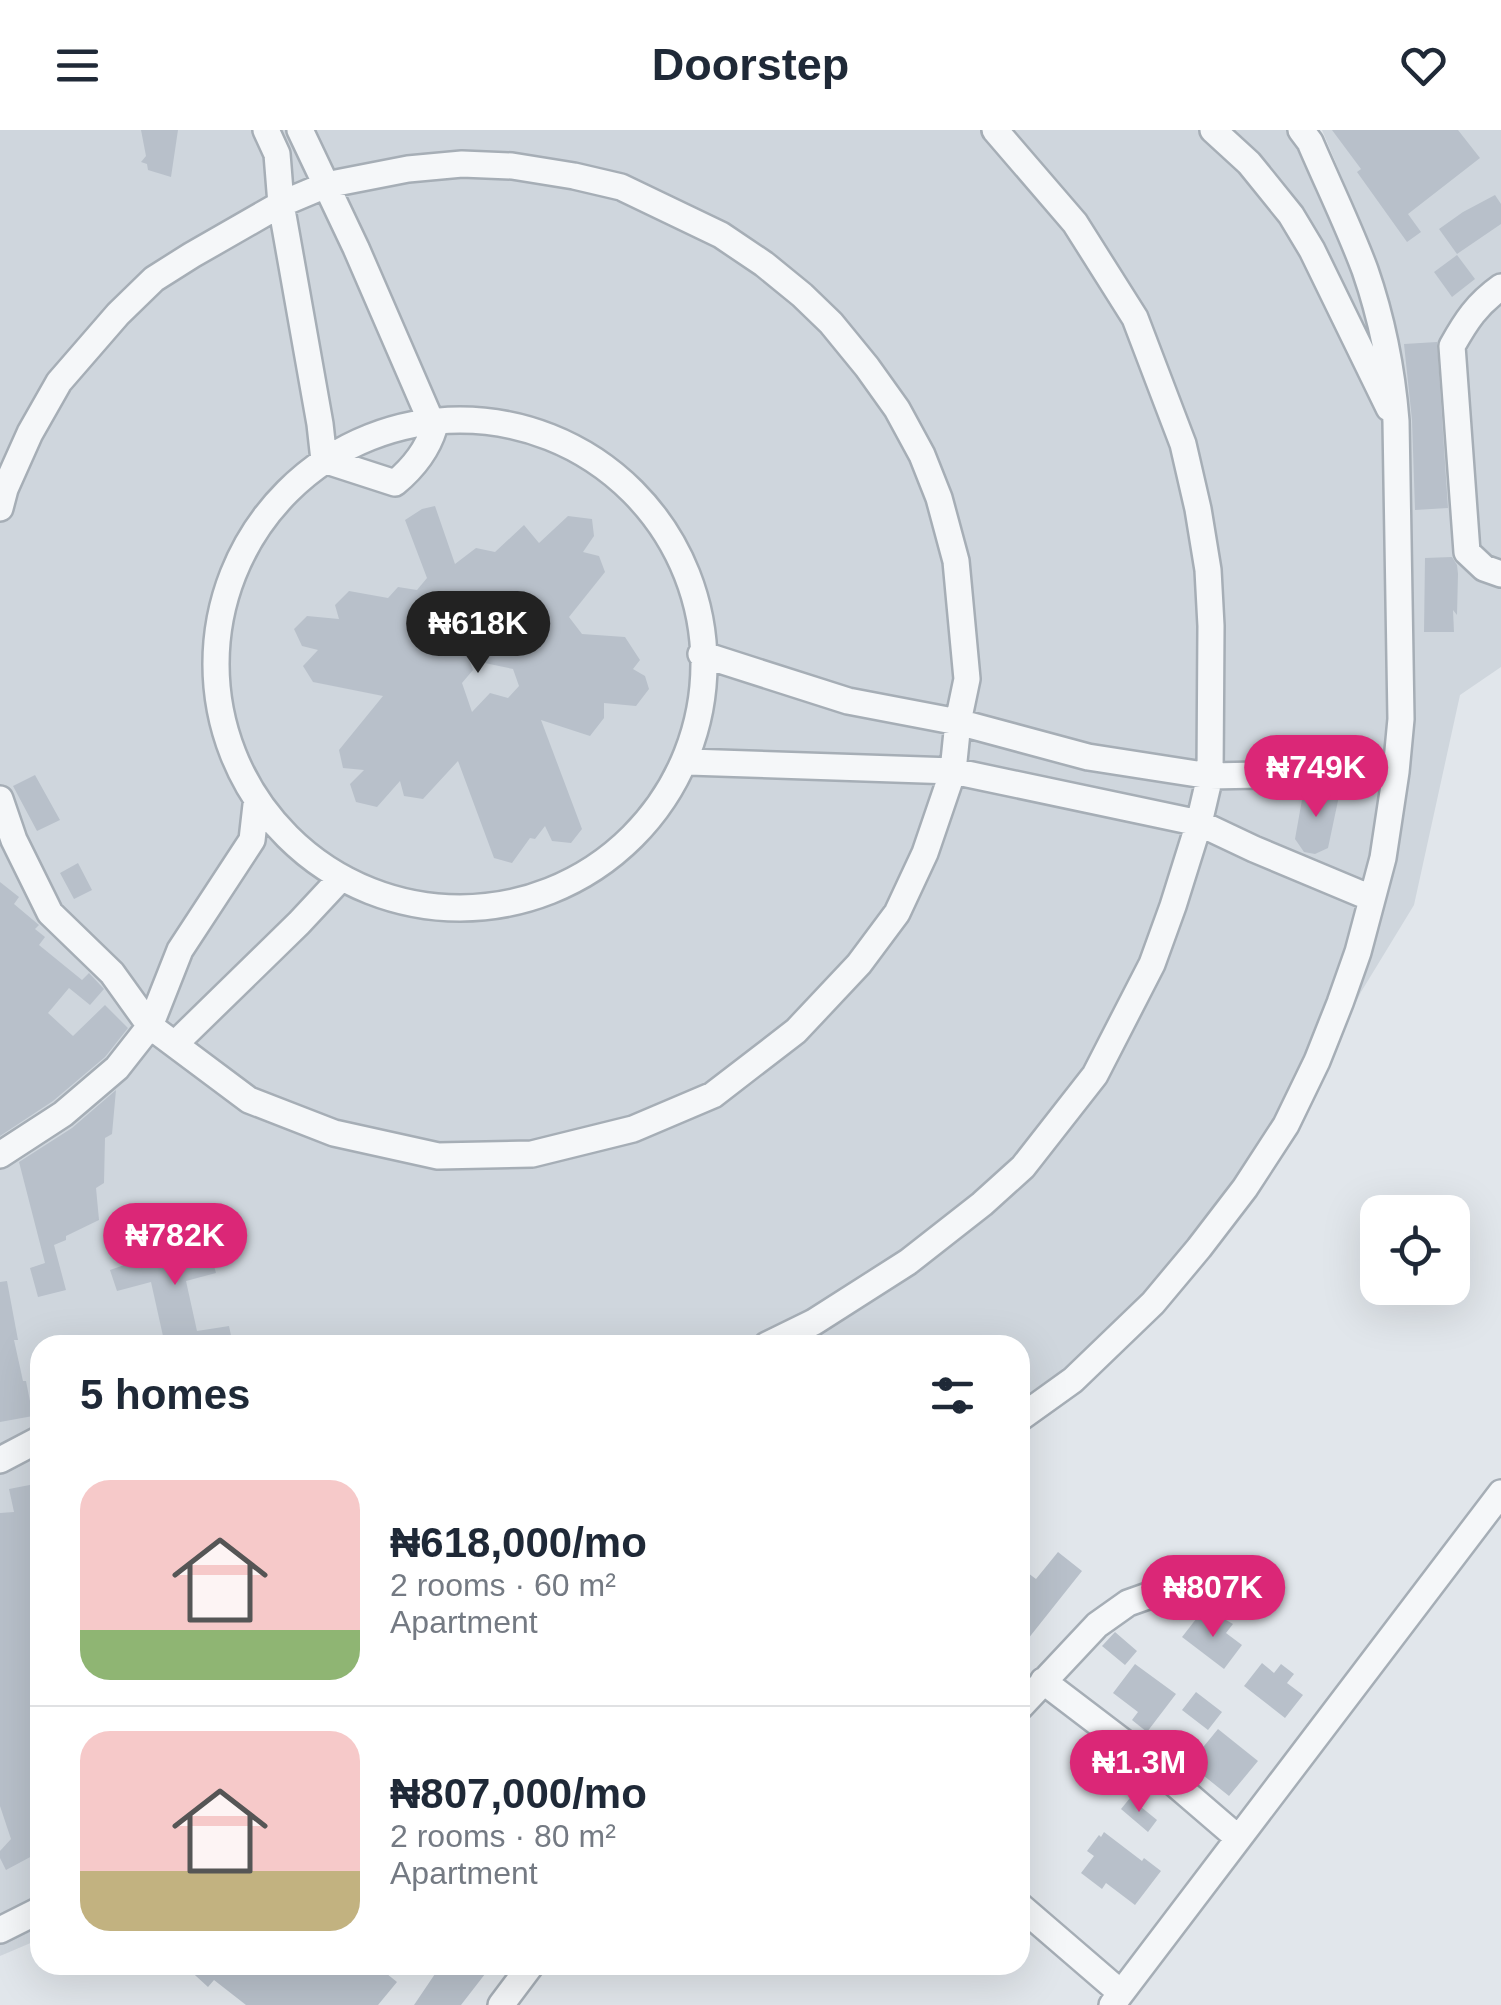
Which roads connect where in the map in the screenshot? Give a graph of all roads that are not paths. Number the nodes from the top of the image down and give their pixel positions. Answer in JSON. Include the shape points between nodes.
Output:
{"nodes":[{"id":1,"x":266,"y":130,"type":"edge"},
{"id":2,"x":300,"y":130,"type":"edge"},
{"id":3,"x":995,"y":130,"type":"edge"},
{"id":4,"x":1213,"y":130,"type":"edge"},
{"id":5,"x":1301,"y":130,"type":"edge"},
{"id":6,"x":326,"y":185,"type":"junction"},
{"id":7,"x":282,"y":204,"type":"junction"},
{"id":8,"x":1501,"y":287,"type":"edge"},
{"id":9,"x":431,"y":420,"type":"junction"},
{"id":10,"x":1396,"y":421,"type":"junction"},
{"id":11,"x":324,"y":460,"type":"junction"},
{"id":12,"x":0,"y":508,"type":"edge"},
{"id":13,"x":1501,"y":574,"type":"edge"},
{"id":14,"x":702,"y":654,"type":"junction"},
{"id":15,"x":958,"y":722,"type":"junction"},
{"id":16,"x":688,"y":762,"type":"junction"},
{"id":17,"x":953,"y":771,"type":"junction"},
{"id":18,"x":1396,"y":772,"type":"junction"},
{"id":19,"x":1210,"y":776,"type":"junction"},
{"id":20,"x":0,"y":799,"type":"edge"},
{"id":21,"x":256,"y":805,"type":"junction"},
{"id":22,"x":1200,"y":823,"type":"junction"},
{"id":23,"x":341,"y":878,"type":"junction"},
{"id":24,"x":1372,"y":898,"type":"junction"},
{"id":25,"x":150,"y":1026,"type":"junction"},
{"id":26,"x":175,"y":1044,"type":"junction"},
{"id":27,"x":0,"y":1155,"type":"edge"},
{"id":28,"x":787,"y":1335,"type":"edge"},
{"id":29,"x":1030,"y":1411,"type":"edge"},
{"id":30,"x":30,"y":1444,"type":"edge"},
{"id":31,"x":0,"y":1460,"type":"edge"},
{"id":32,"x":1501,"y":1492,"type":"edge"},
{"id":33,"x":1225,"y":1601,"type":"dead end"},
{"id":34,"x":1043,"y":1681,"type":"junction"},
{"id":35,"x":1030,"y":1696,"type":"edge"},
{"id":36,"x":1238,"y":1838,"type":"junction"},
{"id":37,"x":30,"y":1915,"type":"edge"},
{"id":38,"x":1030,"y":1916,"type":"edge"},
{"id":39,"x":0,"y":1930,"type":"edge"},
{"id":40,"x":524,"y":1975,"type":"edge"},
{"id":41,"x":1117,"y":1999,"type":"edge"},
{"id":42,"x":501,"y":2005,"type":"edge"}],
"edges":[{"from":1,"to":7,"type":"street","via":[[277,154]]},
{"from":2,"to":6,"type":"street"},
{"from":3,"to":19,"type":"street","via":[[1075,223],[1136,318],[1183,444],[1208,570]]},
{"from":4,"to":10,"type":"street","via":[[1291,215]]},
{"from":5,"to":10,"type":"street","via":[[1365,270]]},
{"from":6,"to":7,"type":"street"},
{"from":6,"to":9,"type":"street"},
{"from":6,"to":15,"type":"street","via":[[462,164],[574,176],[621,187],[678,213],[802,294],[897,408],[939,498],[956,561],[962,620],[966,679]]},
{"from":7,"to":11,"type":"street"},
{"from":7,"to":12,"type":"street","via":[[154,279],[118,314],[59,382]]},
{"from":8,"to":13,"type":"street","via":[[1482,300],[1452,346],[1467,552]]},
{"from":9,"to":11,"type":"street","via":[[377,434]]},
{"from":9,"to":11,"type":"street","via":[[430,444],[395,483]]},
{"from":9,"to":14,"type":"street","via":[[464,418],[560,441],[619,481],[673,544],[691,582]]},
{"from":10,"to":18,"type":"street","via":[[1402,719]]},
{"from":11,"to":21,"type":"street","via":[[282,494],[248,540],[223,595],[215,678],[229,744]]},
{"from":14,"to":15,"type":"street","via":[[848,701]]},
{"from":14,"to":16,"type":"street","via":[[702,701]]},
{"from":15,"to":17,"type":"street"},
{"from":15,"to":19,"type":"street","via":[[1088,758]]},
{"from":16,"to":17,"type":"street"},
{"from":16,"to":23,"type":"street","via":[[654,818],[617,854],[556,889],[480,905],[432,903]]},
{"from":17,"to":22,"type":"street"},
{"from":17,"to":26,"type":"street","via":[[897,913],[858,964],[796,1031],[713,1096],[633,1129],[532,1154],[438,1156],[334,1133],[249,1100]]},
{"from":18,"to":19,"type":"street"},
{"from":18,"to":24,"type":"street"},
{"from":19,"to":22,"type":"street"},
{"from":20,"to":25,"type":"street","via":[[50,913],[112,974]]},
{"from":21,"to":23,"type":"street","via":[[279,832]]},
{"from":21,"to":25,"type":"street","via":[[252,840],[180,950]]},
{"from":22,"to":24,"type":"street"},
{"from":22,"to":28,"type":"street","via":[[1152,964],[1124,1019],[1095,1075],[1023,1168],[908,1262]]},
{"from":23,"to":26,"type":"street"},
{"from":24,"to":29,"type":"street","via":[[1316,1061],[1286,1125],[1245,1188],[1153,1304]]},
{"from":25,"to":26,"type":"street"},
{"from":25,"to":27,"type":"street","via":[[117,1068]]},
{"from":30,"to":31,"type":"street"},
{"from":32,"to":36,"type":"street"},
{"from":33,"to":34,"type":"street","via":[[1173,1587],[1128,1603]]},
{"from":34,"to":35,"type":"street"},
{"from":34,"to":36,"type":"street"},
{"from":36,"to":41,"type":"street"},
{"from":37,"to":39,"type":"street"},
{"from":38,"to":41,"type":"street"},
{"from":40,"to":42,"type":"street"}]}
